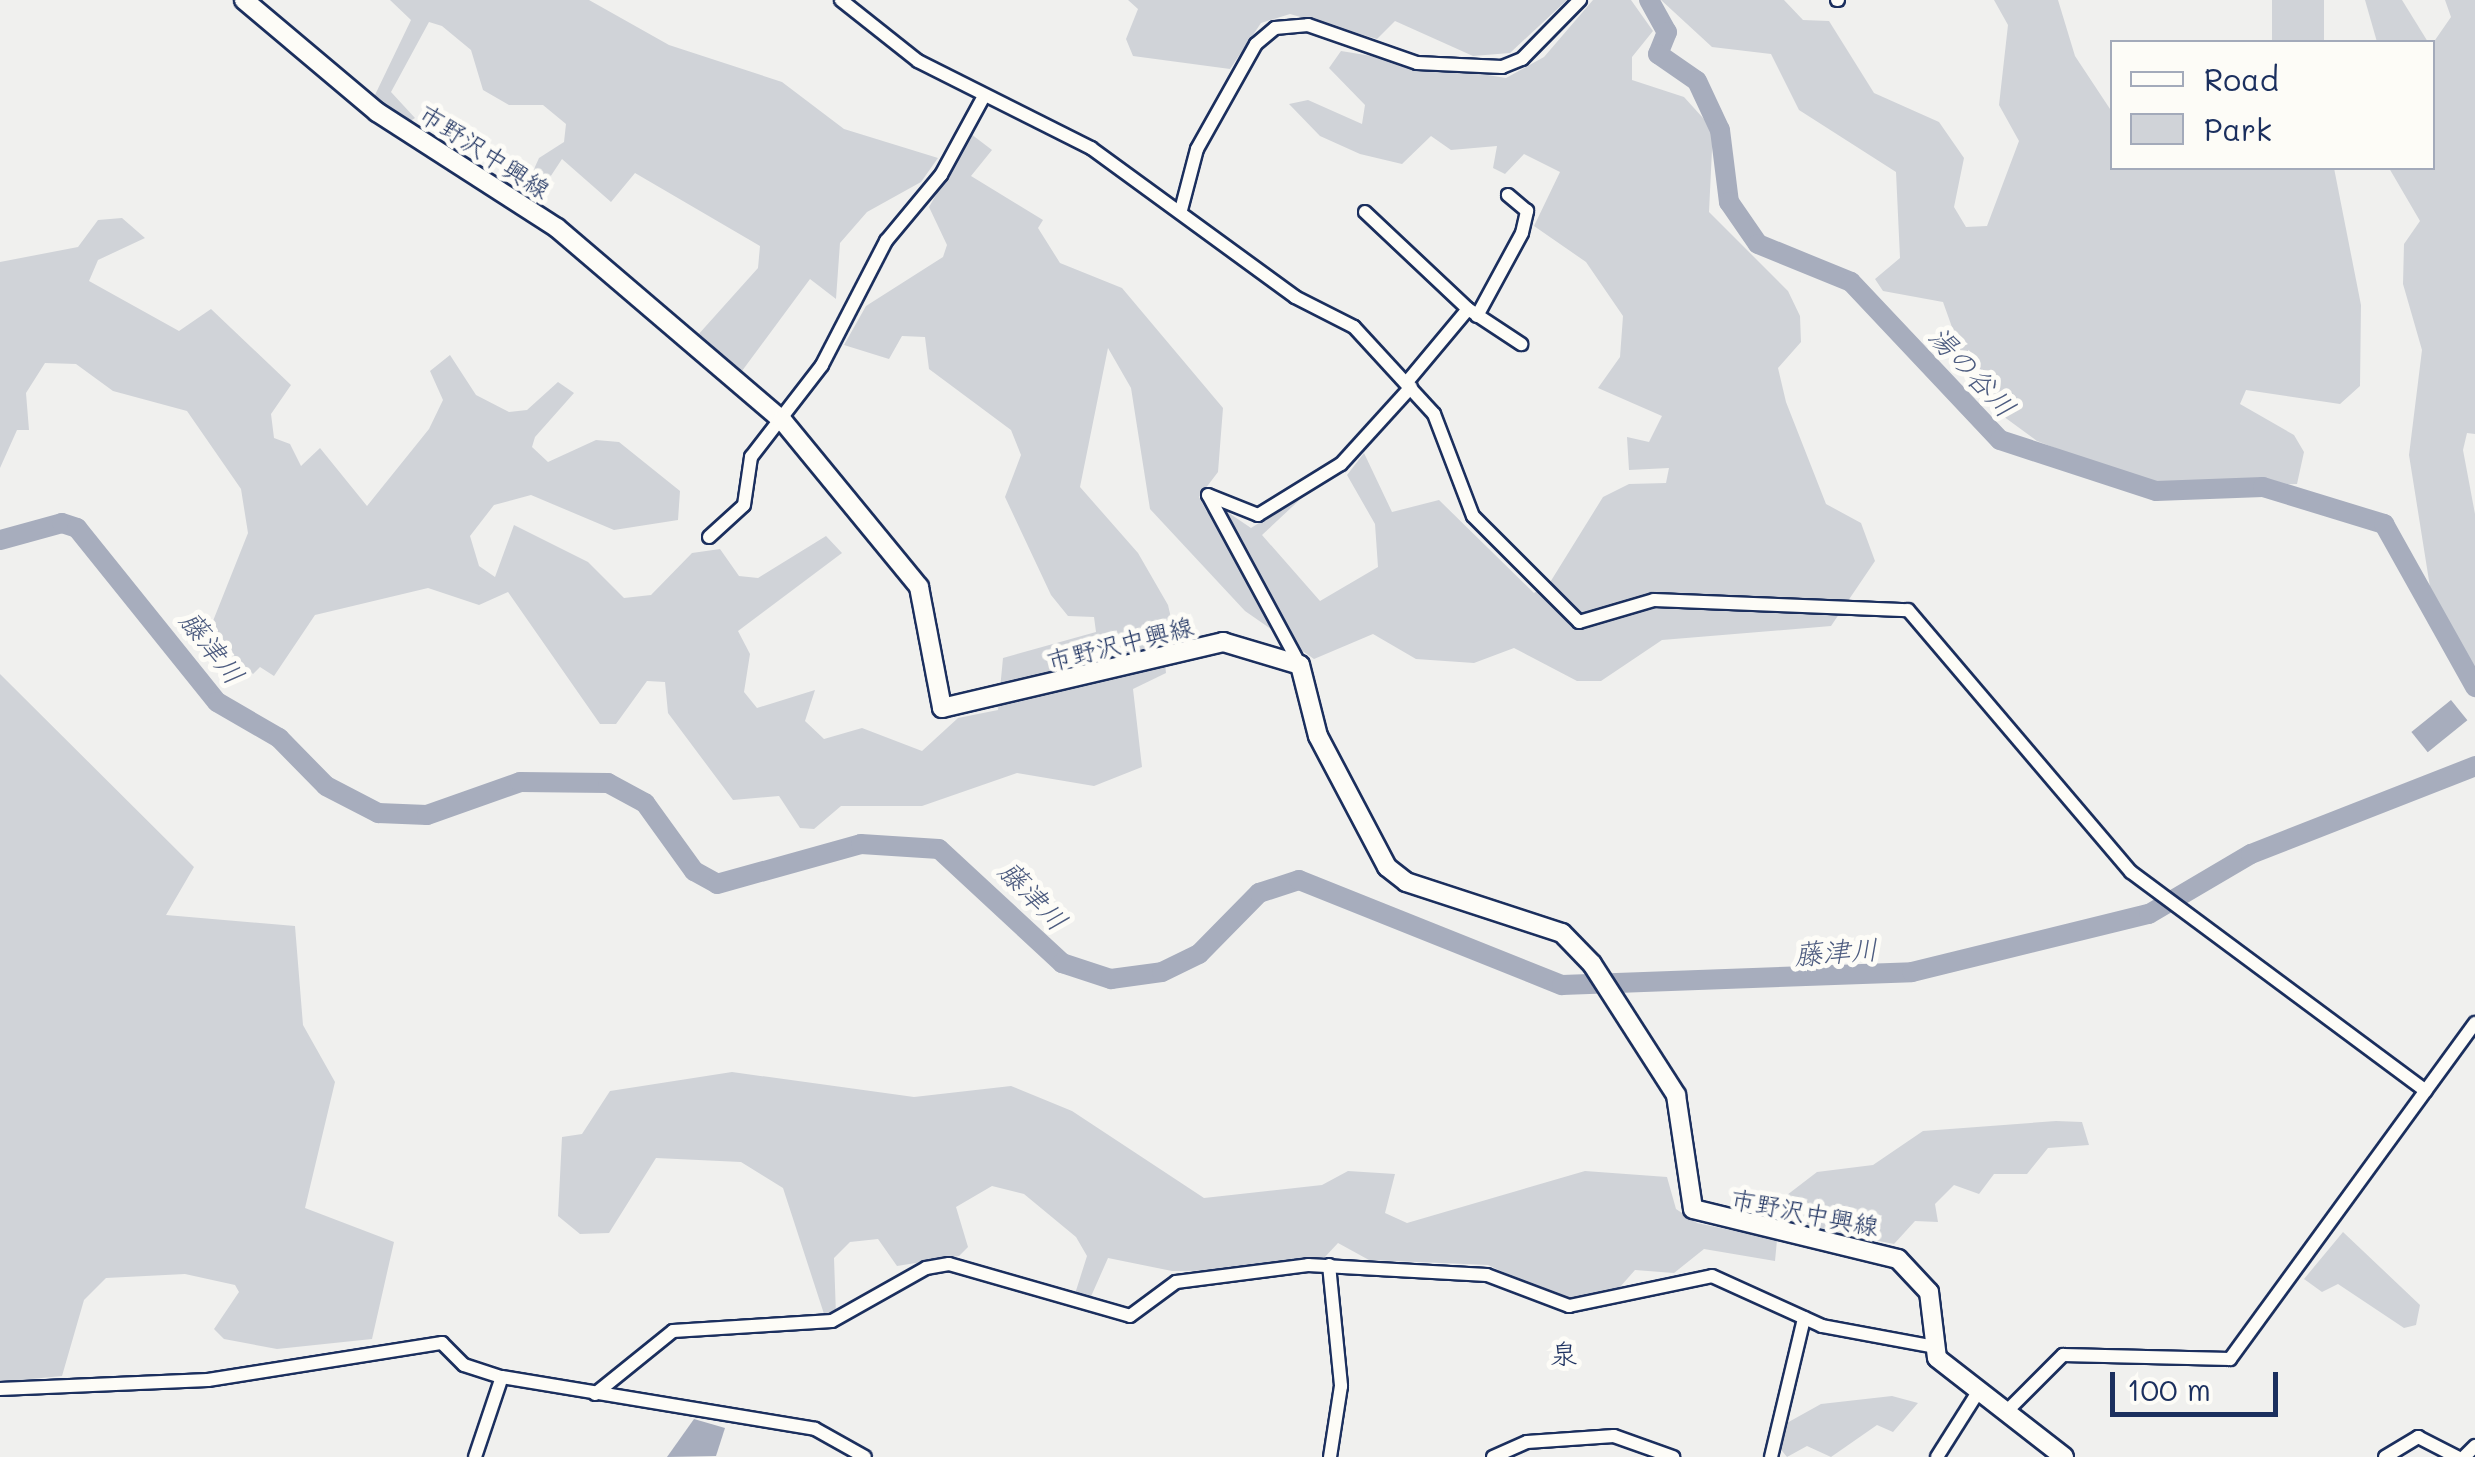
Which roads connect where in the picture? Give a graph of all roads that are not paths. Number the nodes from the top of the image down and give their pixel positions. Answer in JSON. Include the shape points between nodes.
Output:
{"nodes":[{"id":1,"x":244,"y":0,"type":"edge"},
{"id":2,"x":841,"y":0,"type":"edge"},
{"id":3,"x":1580,"y":0,"type":"edge"},
{"id":4,"x":983,"y":98,"type":"junction"},
{"id":5,"x":1508,"y":194,"type":"dead end"},
{"id":6,"x":1182,"y":210,"type":"junction"},
{"id":7,"x":1365,"y":212,"type":"dead end"},
{"id":8,"x":1472,"y":312,"type":"junction"},
{"id":9,"x":1521,"y":344,"type":"dead end"},
{"id":10,"x":1409,"y":384,"type":"junction"},
{"id":11,"x":782,"y":420,"type":"junction"},
{"id":12,"x":709,"y":537,"type":"dead end"},
{"id":13,"x":1300,"y":665,"type":"junction"},
{"id":14,"x":2475,"y":1022,"type":"edge"},
{"id":15,"x":2426,"y":1091,"type":"junction"},
{"id":16,"x":1328,"y":1265,"type":"junction"},
{"id":17,"x":1804,"y":1318,"type":"junction"},
{"id":18,"x":1930,"y":1346,"type":"junction"},
{"id":19,"x":502,"y":1378,"type":"junction"},
{"id":20,"x":0,"y":1389,"type":"edge"},
{"id":21,"x":1980,"y":1389,"type":"junction"},
{"id":22,"x":596,"y":1394,"type":"junction"},
{"id":23,"x":2008,"y":1410,"type":"junction"},
{"id":24,"x":2475,"y":1446,"type":"edge"},
{"id":25,"x":474,"y":1457,"type":"edge"},
{"id":26,"x":865,"y":1457,"type":"edge"},
{"id":27,"x":1330,"y":1457,"type":"edge"},
{"id":28,"x":1494,"y":1457,"type":"edge"},
{"id":29,"x":1673,"y":1457,"type":"edge"},
{"id":30,"x":1770,"y":1457,"type":"edge"},
{"id":31,"x":1937,"y":1457,"type":"edge"},
{"id":32,"x":2064,"y":1457,"type":"edge"},
{"id":33,"x":2386,"y":1457,"type":"edge"},
{"id":34,"x":2461,"y":1457,"type":"edge"}],
"edges":[{"from":1,"to":11,"type":"main road","name":"市野沢中興線","via":[[376,112],[557,228]]},
{"from":2,"to":4,"type":"street"},
{"from":3,"to":6,"type":"street","via":[[1522,59],[1502,67],[1417,62],[1308,25],[1275,28],[1256,44],[1197,149]]},
{"from":4,"to":6,"type":"street","via":[[1092,148]]},
{"from":4,"to":11,"type":"street"},
{"from":5,"to":8,"type":"street","via":[[1527,212],[1522,233]]},
{"from":6,"to":10,"type":"street","via":[[1295,296],[1354,327]]},
{"from":7,"to":8,"type":"street"},
{"from":8,"to":9,"type":"street"},
{"from":8,"to":10,"type":"street"},
{"from":10,"to":13,"type":"street","via":[[1341,464],[1258,516],[1208,495]]},
{"from":10,"to":15,"type":"street","via":[[1442,429],[1473,516],[1566,613],[1590,623],[1654,600],[1908,610],[2132,872]]},
{"from":11,"to":12,"type":"street","via":[[752,458],[744,505]]},
{"from":11,"to":13,"type":"main road","name":"市野沢中興線","via":[[919,587],[942,708],[1223,642]]},
{"from":13,"to":18,"type":"main road","name":"市野沢中興線","via":[[1318,736],[1386,868],[1406,882],[1562,933],[1592,964],[1676,1095],[1693,1209],[1898,1258],[1929,1292]]},
{"from":14,"to":15,"type":"street"},
{"from":15,"to":23,"type":"street","via":[[2230,1358],[2063,1355]]},
{"from":16,"to":17,"type":"street","via":[[1487,1275],[1568,1306],[1712,1276]]},
{"from":16,"to":22,"type":"street","via":[[1176,1282],[1130,1316],[937,1265],[832,1322],[674,1332]]},
{"from":16,"to":27,"type":"street","via":[[1341,1386]]},
{"from":17,"to":18,"type":"street"},
{"from":17,"to":30,"type":"street"},
{"from":18,"to":21,"type":"main road"},
{"from":19,"to":20,"type":"street","via":[[464,1364],[442,1343],[208,1380]]},
{"from":19,"to":22,"type":"street"},
{"from":19,"to":25,"type":"street"},
{"from":21,"to":23,"type":"main road"},
{"from":21,"to":31,"type":"street"},
{"from":22,"to":26,"type":"street","via":[[815,1429]]},
{"from":23,"to":32,"type":"main road"},
{"from":24,"to":34,"type":"street"},
{"from":28,"to":29,"type":"street","via":[[1527,1442],[1614,1436]]},
{"from":33,"to":34,"type":"street","via":[[2418,1436]]}]}
